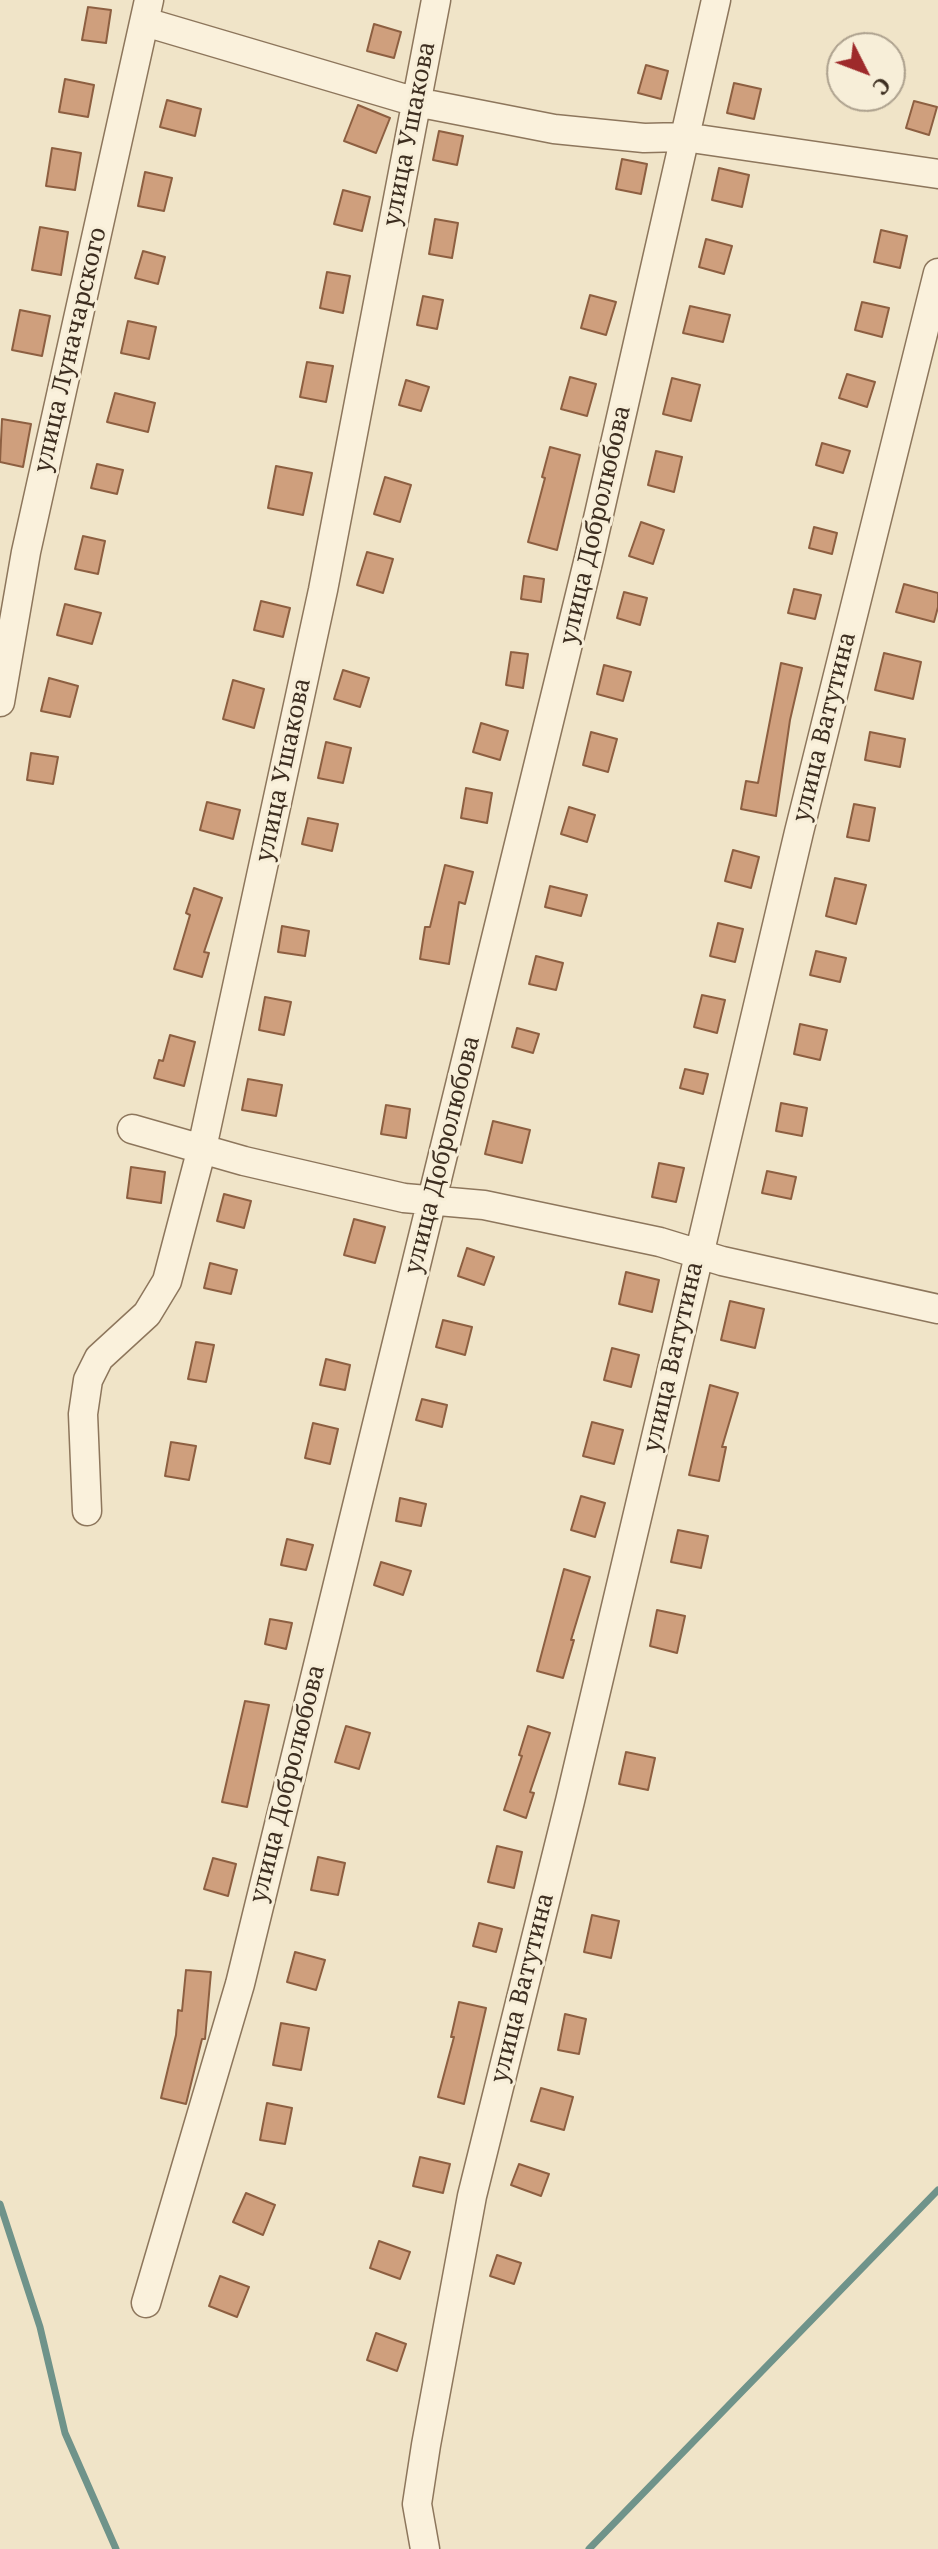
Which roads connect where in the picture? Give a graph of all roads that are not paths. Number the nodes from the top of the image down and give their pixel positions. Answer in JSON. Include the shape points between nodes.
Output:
{"nodes":[{"id":1,"x":436,"y":0,"type":"edge"},
{"id":2,"x":716,"y":0,"type":"edge"},
{"id":3,"x":147,"y":11,"type":"edge"},
{"id":4,"x":416,"y":102,"type":"junction"},
{"id":5,"x":684,"y":137,"type":"junction"},
{"id":6,"x":938,"y":174,"type":"edge"},
{"id":7,"x":938,"y":273,"type":"edge"},
{"id":8,"x":0,"y":702,"type":"edge"},
{"id":9,"x":132,"y":1129,"type":"dead end"},
{"id":10,"x":202,"y":1148,"type":"junction"},
{"id":11,"x":432,"y":1200,"type":"junction"},
{"id":12,"x":698,"y":1255,"type":"junction"},
{"id":13,"x":938,"y":1309,"type":"edge"},
{"id":14,"x":87,"y":1511,"type":"dead end"},
{"id":15,"x":146,"y":2303,"type":"dead end"},
{"id":16,"x":425,"y":2549,"type":"edge"}],
"edges":[{"from":1,"to":4,"type":"street","name":"улица Ушакова"},
{"from":2,"to":5,"type":"street","name":"улица Добролюбова"},
{"from":3,"to":4,"type":"street"},
{"from":3,"to":8,"type":"street","name":"улица Луначарского","via":[[26,552]]},
{"from":4,"to":5,"type":"street","via":[[554,129]]},
{"from":4,"to":10,"type":"street","name":"улица Ушакова","via":[[323,590]]},
{"from":5,"to":6,"type":"street"},
{"from":5,"to":11,"type":"street","name":"улица Добролюбова","via":[[586,573]]},
{"from":7,"to":12,"type":"street","name":"улица Ватутина"},
{"from":9,"to":10,"type":"street"},
{"from":10,"to":11,"type":"street","via":[[390,1195]]},
{"from":10,"to":14,"type":"street","name":"улица Ушакова","via":[[167,1281],[147,1314],[99,1358],[88,1380],[83,1414]]},
{"from":11,"to":12,"type":"street","via":[[499,1208]]},
{"from":11,"to":15,"type":"street","name":"улица Добролюбова","via":[[240,1984]]},
{"from":12,"to":13,"type":"street"},
{"from":12,"to":16,"type":"street","name":"улица Ватутина","via":[[472,2196],[417,2504]]}]}
